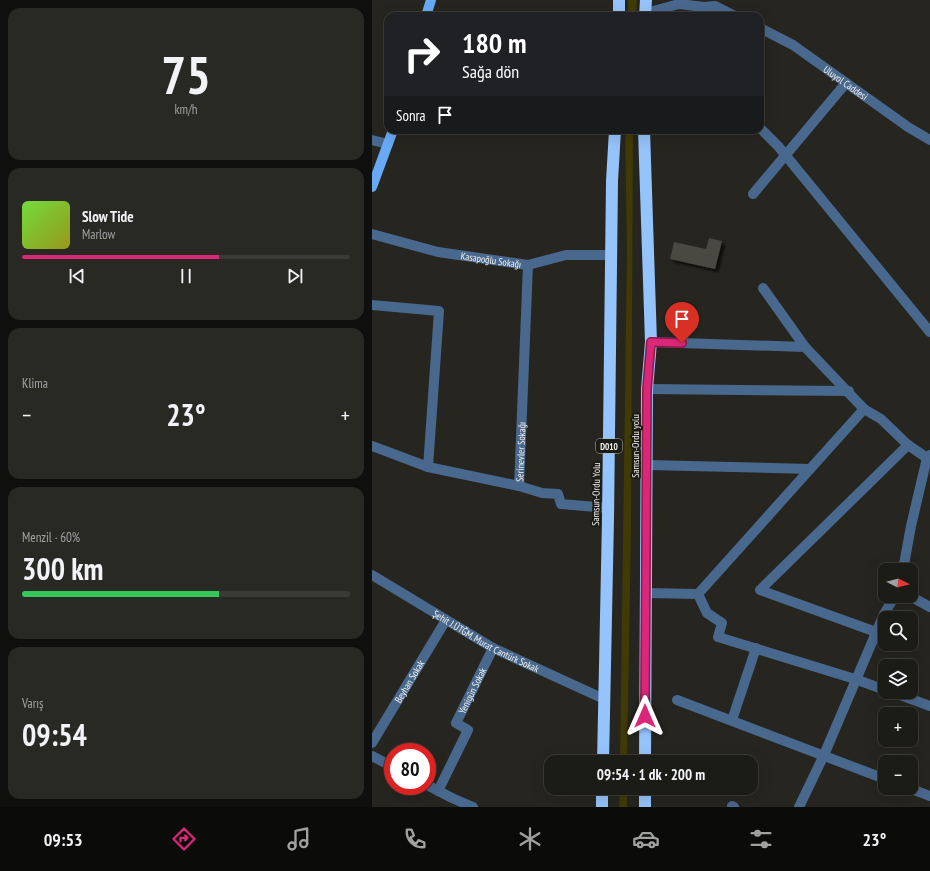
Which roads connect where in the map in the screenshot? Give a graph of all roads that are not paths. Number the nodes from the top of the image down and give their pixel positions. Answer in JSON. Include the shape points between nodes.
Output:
{"nodes":[{"id":1,"x":431,"y":0,"type":"edge"},
{"id":2,"x":619,"y":0,"type":"edge"},
{"id":3,"x":646,"y":0,"type":"edge"},
{"id":4,"x":707,"y":3,"type":"edge"},
{"id":5,"x":427,"y":12,"type":"edge"},
{"id":6,"x":619,"y":12,"type":"edge"},
{"id":7,"x":646,"y":12,"type":"edge"},
{"id":8,"x":655,"y":12,"type":"edge"},
{"id":9,"x":727,"y":12,"type":"edge"},
{"id":10,"x":764,"y":30,"type":"edge"},
{"id":11,"x":846,"y":83,"type":"junction"},
{"id":12,"x":764,"y":132,"type":"edge"},
{"id":13,"x":392,"y":134,"type":"edge"},
{"id":14,"x":615,"y":134,"type":"edge"},
{"id":15,"x":644,"y":134,"type":"edge"},
{"id":16,"x":372,"y":140,"type":"edge"},
{"id":17,"x":930,"y":140,"type":"edge"},
{"id":18,"x":388,"y":144,"type":"junction"},
{"id":19,"x":785,"y":156,"type":"junction"},
{"id":20,"x":372,"y":187,"type":"edge"},
{"id":21,"x":753,"y":194,"type":"dead end"},
{"id":22,"x":372,"y":234,"type":"edge"},
{"id":23,"x":611,"y":255,"type":"junction"},
{"id":24,"x":528,"y":264,"type":"junction"},
{"id":25,"x":763,"y":288,"type":"dead end"},
{"id":26,"x":372,"y":305,"type":"edge"},
{"id":27,"x":930,"y":332,"type":"edge"},
{"id":28,"x":651,"y":342,"type":"junction"},
{"id":29,"x":805,"y":347,"type":"junction"},
{"id":30,"x":647,"y":389,"type":"junction"},
{"id":31,"x":849,"y":391,"type":"junction"},
{"id":32,"x":864,"y":409,"type":"junction"},
{"id":33,"x":908,"y":445,"type":"junction"},
{"id":34,"x":372,"y":446,"type":"edge"},
{"id":35,"x":929,"y":457,"type":"edge"},
{"id":36,"x":647,"y":465,"type":"junction"},
{"id":37,"x":428,"y":467,"type":"junction"},
{"id":38,"x":810,"y":469,"type":"junction"},
{"id":39,"x":519,"y":486,"type":"junction"},
{"id":40,"x":608,"y":508,"type":"junction"},
{"id":41,"x":904,"y":563,"type":"edge"},
{"id":42,"x":372,"y":575,"type":"edge"},
{"id":43,"x":646,"y":593,"type":"junction"},
{"id":44,"x":698,"y":594,"type":"junction"},
{"id":45,"x":918,"y":600,"type":"edge"},
{"id":46,"x":891,"y":603,"type":"edge"},
{"id":47,"x":930,"y":607,"type":"edge"},
{"id":48,"x":446,"y":620,"type":"junction"},
{"id":49,"x":876,"y":632,"type":"junction"},
{"id":50,"x":493,"y":648,"type":"junction"},
{"id":51,"x":756,"y":648,"type":"junction"},
{"id":52,"x":855,"y":679,"type":"junction"},
{"id":53,"x":878,"y":687,"type":"edge"},
{"id":54,"x":604,"y":699,"type":"junction"},
{"id":55,"x":911,"y":699,"type":"edge"},
{"id":56,"x":677,"y":700,"type":"dead end"},
{"id":57,"x":930,"y":706,"type":"edge"},
{"id":58,"x":732,"y":720,"type":"junction"},
{"id":59,"x":372,"y":743,"type":"edge"},
{"id":60,"x":603,"y":755,"type":"edge"},
{"id":61,"x":645,"y":755,"type":"edge"},
{"id":62,"x":824,"y":755,"type":"junction"},
{"id":63,"x":372,"y":756,"type":"edge"},
{"id":64,"x":384,"y":762,"type":"edge"},
{"id":65,"x":878,"y":776,"type":"edge"},
{"id":66,"x":438,"y":791,"type":"joint"},
{"id":67,"x":918,"y":792,"type":"edge"},
{"id":68,"x":602,"y":795,"type":"edge"},
{"id":69,"x":645,"y":795,"type":"edge"},
{"id":70,"x":930,"y":796,"type":"edge"},
{"id":71,"x":450,"y":803,"type":"edge"},
{"id":72,"x":473,"y":807,"type":"edge"},
{"id":73,"x":602,"y":807,"type":"edge"},
{"id":74,"x":645,"y":807,"type":"edge"},
{"id":75,"x":799,"y":807,"type":"edge"}],
"edges":[{"from":1,"to":5,"type":"main road"},
{"from":2,"to":6,"type":"highway"},
{"from":3,"to":7,"type":"highway"},
{"from":4,"to":8,"type":"street","via":[[679,4]]},
{"from":4,"to":9,"type":"street"},
{"from":10,"to":11,"type":"street","name":"Uluyol Caddesi","via":[[793,45]]},
{"from":11,"to":17,"type":"street","name":"Uluyol Caddesi"},
{"from":11,"to":19,"type":"street"},
{"from":12,"to":19,"type":"street"},
{"from":13,"to":18,"type":"main road"},
{"from":14,"to":23,"type":"highway","name":"Samsun-Ordu Yolu","number":"D010"},
{"from":15,"to":28,"type":"highway","name":"Samsun-Ordu yolu"},
{"from":16,"to":18,"type":"street"},
{"from":18,"to":20,"type":"main road"},
{"from":19,"to":21,"type":"street"},
{"from":19,"to":27,"type":"street"},
{"from":22,"to":24,"type":"street","name":"Kasapoğlu Sokağı","via":[[438,252]]},
{"from":23,"to":24,"type":"street","name":"Kasapoğlu Sokağı","via":[[566,255]]},
{"from":23,"to":40,"type":"highway","name":"Samsun-Ordu Yolu","number":"D010"},
{"from":24,"to":39,"type":"street","name":"Serinevler Sokağı"},
{"from":25,"to":29,"type":"street"},
{"from":26,"to":37,"type":"street","via":[[439,311]]},
{"from":28,"to":29,"type":"street"},
{"from":28,"to":30,"type":"highway","name":"Samsun-Ordu yolu"},
{"from":29,"to":31,"type":"street"},
{"from":30,"to":31,"type":"street"},
{"from":30,"to":36,"type":"highway","name":"Samsun-Ordu yolu"},
{"from":31,"to":32,"type":"street"},
{"from":32,"to":33,"type":"street","via":[[882,420]]},
{"from":32,"to":38,"type":"street"},
{"from":33,"to":35,"type":"street"},
{"from":33,"to":49,"type":"street","via":[[760,590]]},
{"from":34,"to":37,"type":"street","name":"Serinevler Sokağı"},
{"from":35,"to":41,"type":"street"},
{"from":36,"to":38,"type":"street"},
{"from":36,"to":43,"type":"highway","name":"Samsun-Ordu yolu"},
{"from":37,"to":39,"type":"street","name":"Serinevler Sokağı"},
{"from":38,"to":44,"type":"street"},
{"from":39,"to":40,"type":"street","via":[[542,493],[558,494],[561,504]]},
{"from":40,"to":54,"type":"highway","name":"Samsun-Ordu Yolu","number":"D010"},
{"from":42,"to":48,"type":"street","name":"Şehit J.ÜTĞM. Murat Cantürk Sokak"},
{"from":43,"to":44,"type":"street"},
{"from":43,"to":61,"type":"highway","name":"Samsun-Ordu yolu"},
{"from":44,"to":51,"type":"street","via":[[707,613],[722,623],[718,637]]},
{"from":45,"to":47,"type":"street"},
{"from":46,"to":49,"type":"street"},
{"from":48,"to":50,"type":"street","name":"Şehit J.ÜTĞM. Murat Cantürk Sokak"},
{"from":48,"to":59,"type":"street","name":"Beyhan Sokak"},
{"from":49,"to":52,"type":"street"},
{"from":50,"to":54,"type":"street","name":"Şehit J.ÜTĞM. Murat Cantürk Sokak"},
{"from":50,"to":66,"type":"street","name":"Yenigün Sokak","via":[[456,723],[468,730]]},
{"from":51,"to":52,"type":"street"},
{"from":51,"to":58,"type":"street"},
{"from":52,"to":53,"type":"street"},
{"from":52,"to":62,"type":"street"},
{"from":54,"to":60,"type":"highway","name":"Samsun-Ordu Yolu","number":"D010"},
{"from":55,"to":57,"type":"street"},
{"from":56,"to":58,"type":"street"},
{"from":58,"to":62,"type":"street"},
{"from":62,"to":65,"type":"street"},
{"from":62,"to":75,"type":"street"},
{"from":63,"to":64,"type":"street"},
{"from":66,"to":71,"type":"street"},
{"from":67,"to":70,"type":"street"},
{"from":68,"to":73,"type":"highway"},
{"from":69,"to":74,"type":"highway"},
{"from":71,"to":72,"type":"street"}]}
